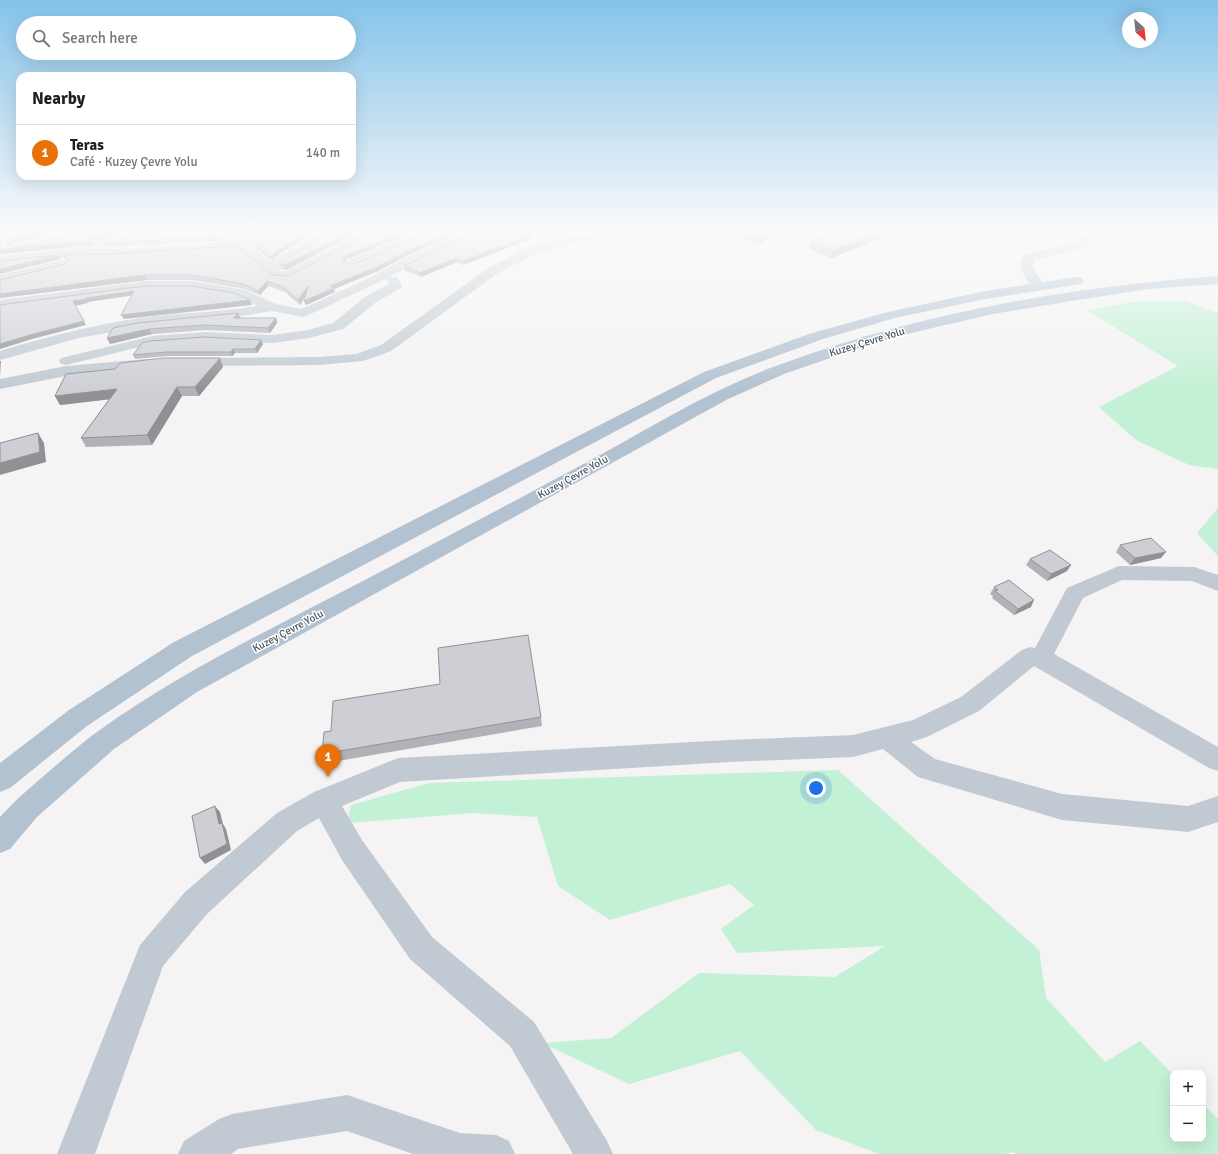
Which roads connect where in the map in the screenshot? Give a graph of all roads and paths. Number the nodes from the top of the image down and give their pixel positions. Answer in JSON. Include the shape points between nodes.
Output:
{"nodes":[{"id":1,"x":104,"y":285,"type":"edge"},
{"id":2,"x":366,"y":285,"type":"edge"},
{"id":3,"x":396,"y":285,"type":"edge"},
{"id":4,"x":473,"y":285,"type":"edge"},
{"id":5,"x":1049,"y":285,"type":"edge"},
{"id":6,"x":1151,"y":285,"type":"edge"},
{"id":7,"x":1040,"y":286,"type":"joint"},
{"id":8,"x":68,"y":295,"type":"junction"},
{"id":9,"x":25,"y":302,"type":"junction"},
{"id":10,"x":0,"y":304,"type":"edge"},
{"id":11,"x":272,"y":307,"type":"junction"},
{"id":12,"x":0,"y":310,"type":"edge"},
{"id":13,"x":0,"y":356,"type":"edge"},
{"id":14,"x":176,"y":362,"type":"edge"},
{"id":15,"x":160,"y":363,"type":"edge"},
{"id":16,"x":0,"y":383,"type":"edge"},
{"id":17,"x":1218,"y":582,"type":"edge"},
{"id":18,"x":1041,"y":658,"type":"junction"},
{"id":19,"x":886,"y":737,"type":"junction"},
{"id":20,"x":1218,"y":760,"type":"edge"},
{"id":21,"x":0,"y":779,"type":"edge"},
{"id":22,"x":324,"y":801,"type":"junction"},
{"id":23,"x":1218,"y":809,"type":"edge"},
{"id":24,"x":0,"y":839,"type":"edge"},
{"id":25,"x":76,"y":1154,"type":"edge"},
{"id":26,"x":197,"y":1154,"type":"edge"},
{"id":27,"x":496,"y":1154,"type":"edge"},
{"id":28,"x":594,"y":1154,"type":"edge"}],
"edges":[{"from":1,"to":8,"type":"street"},
{"from":2,"to":11,"type":"street","via":[[304,313]]},
{"from":3,"to":16,"type":"street","via":[[370,300],[338,326],[309,334],[273,339],[206,336],[152,340],[78,357]]},
{"from":4,"to":14,"type":"street","via":[[386,348],[358,358],[318,361]]},
{"from":5,"to":7,"type":"main road","name":"Kuzey Çevre Yolu"},
{"from":6,"to":24,"type":"main road","name":"Kuzey Çevre Yolu","via":[[993,310],[908,329],[778,371],[722,395],[188,685],[106,741],[27,808]]},
{"from":7,"to":21,"type":"main road","name":"Kuzey Çevre Yolu","via":[[972,298],[835,330],[710,375],[183,649],[78,718]]},
{"from":8,"to":9,"type":"street"},
{"from":8,"to":11,"type":"street","via":[[147,285],[192,285],[240,293]]},
{"from":9,"to":10,"type":"street"},
{"from":9,"to":12,"type":"street"},
{"from":11,"to":13,"type":"street","via":[[253,312],[159,320],[93,330]]},
{"from":15,"to":16,"type":"street","via":[[66,371]]},
{"from":17,"to":18,"type":"street","via":[[1194,574],[1119,573],[1075,593]]},
{"from":18,"to":19,"type":"street","via":[[1030,656],[970,704],[918,729]]},
{"from":18,"to":20,"type":"street"},
{"from":19,"to":22,"type":"street","via":[[853,746],[398,770]]},
{"from":19,"to":23,"type":"street","via":[[927,769],[1062,808],[1188,819]]},
{"from":22,"to":25,"type":"street","via":[[287,822],[196,903],[152,956]]},
{"from":22,"to":28,"type":"street","via":[[352,850],[421,948],[522,1034]]},
{"from":26,"to":27,"type":"street","via":[[232,1132],[347,1113],[460,1152]]}]}
